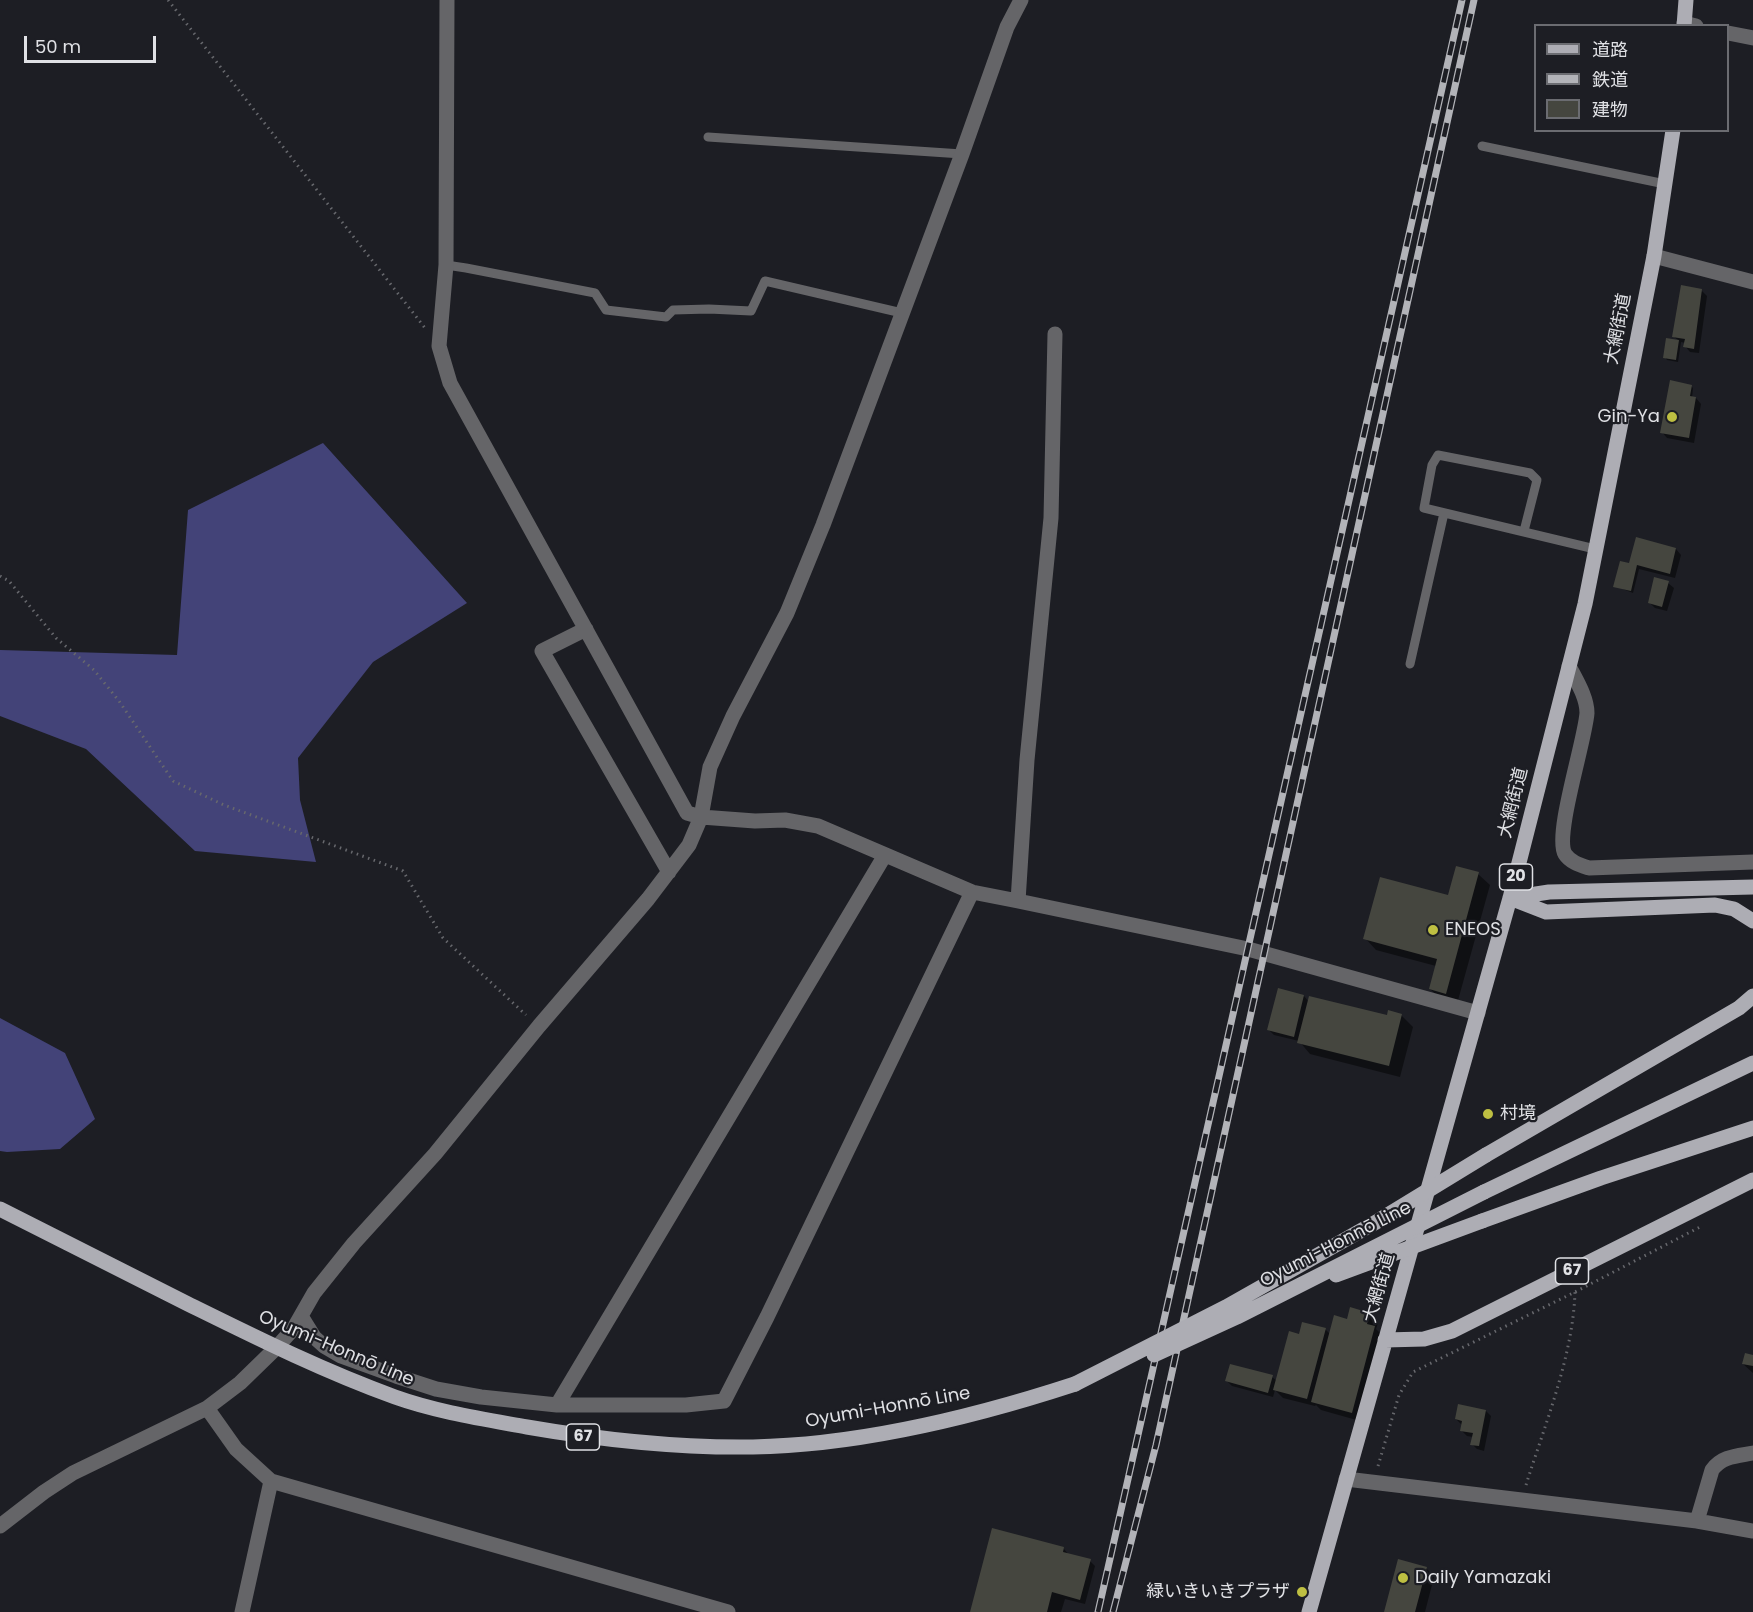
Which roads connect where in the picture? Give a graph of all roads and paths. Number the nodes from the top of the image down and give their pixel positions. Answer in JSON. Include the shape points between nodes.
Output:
{"nodes":[{"id":1,"x":168,"y":0,"type":"edge"},
{"id":2,"x":447,"y":0,"type":"edge"},
{"id":3,"x":1021,"y":0,"type":"edge"},
{"id":4,"x":1686,"y":0,"type":"edge"},
{"id":5,"x":1688,"y":24,"type":"edge"},
{"id":6,"x":1729,"y":33,"type":"edge"},
{"id":7,"x":1753,"y":38,"type":"edge"},
{"id":8,"x":1673,"y":132,"type":"edge"},
{"id":9,"x":708,"y":137,"type":"dead end"},
{"id":10,"x":1482,"y":146,"type":"dead end"},
{"id":11,"x":962,"y":154,"type":"junction"},
{"id":12,"x":1665,"y":184,"type":"junction"},
{"id":13,"x":1653,"y":256,"type":"junction"},
{"id":14,"x":446,"y":266,"type":"junction"},
{"id":15,"x":1753,"y":282,"type":"edge"},
{"id":16,"x":903,"y":313,"type":"junction"},
{"id":17,"x":1055,"y":334,"type":"dead end"},
{"id":18,"x":439,"y":346,"type":"junction"},
{"id":19,"x":1444,"y":513,"type":"junction"},
{"id":20,"x":1524,"y":531,"type":"junction"},
{"id":21,"x":1595,"y":549,"type":"junction"},
{"id":22,"x":0,"y":576,"type":"edge"},
{"id":23,"x":586,"y":629,"type":"junction"},
{"id":24,"x":1410,"y":664,"type":"dead end"},
{"id":25,"x":1569,"y":666,"type":"junction"},
{"id":26,"x":701,"y":817,"type":"junction"},
{"id":27,"x":885,"y":855,"type":"junction"},
{"id":28,"x":1753,"y":862,"type":"edge"},
{"id":29,"x":669,"y":872,"type":"junction"},
{"id":30,"x":1753,"y":887,"type":"edge"},
{"id":31,"x":972,"y":892,"type":"junction"},
{"id":32,"x":1510,"y":898,"type":"junction"},
{"id":33,"x":1018,"y":901,"type":"junction"},
{"id":34,"x":1753,"y":921,"type":"edge"},
{"id":35,"x":1753,"y":996,"type":"edge"},
{"id":36,"x":1478,"y":1013,"type":"junction"},
{"id":37,"x":539,"y":1026,"type":"junction"},
{"id":38,"x":1753,"y":1063,"type":"edge"},
{"id":39,"x":1753,"y":1128,"type":"edge"},
{"id":40,"x":1753,"y":1180,"type":"edge"},
{"id":41,"x":0,"y":1209,"type":"edge"},
{"id":42,"x":1701,"y":1226,"type":"dead end"},
{"id":43,"x":1291,"y":1289,"type":"junction"},
{"id":44,"x":1575,"y":1293,"type":"junction"},
{"id":45,"x":301,"y":1316,"type":"junction"},
{"id":46,"x":1385,"y":1340,"type":"junction"},
{"id":47,"x":276,"y":1348,"type":"junction"},
{"id":48,"x":1075,"y":1384,"type":"junction"},
{"id":49,"x":557,"y":1405,"type":"junction"},
{"id":50,"x":207,"y":1408,"type":"junction"},
{"id":51,"x":1753,"y":1453,"type":"edge"},
{"id":52,"x":1346,"y":1479,"type":"junction"},
{"id":53,"x":271,"y":1481,"type":"junction"},
{"id":54,"x":1374,"y":1482,"type":"junction"},
{"id":55,"x":1521,"y":1500,"type":"junction"},
{"id":56,"x":1697,"y":1521,"type":"junction"},
{"id":57,"x":0,"y":1526,"type":"edge"},
{"id":58,"x":1753,"y":1531,"type":"edge"},
{"id":59,"x":242,"y":1612,"type":"edge"},
{"id":60,"x":728,"y":1612,"type":"edge"},
{"id":61,"x":1309,"y":1612,"type":"edge"}],
"edges":[{"from":1,"to":18,"type":"path"},
{"from":2,"to":14,"type":"street"},
{"from":3,"to":11,"type":"street","via":[[1007,27]]},
{"from":4,"to":5,"type":"main road"},
{"from":6,"to":7,"type":"street"},
{"from":8,"to":12,"type":"main road","name":"大網街道","number":"20"},
{"from":9,"to":11,"type":"lane"},
{"from":10,"to":12,"type":"lane"},
{"from":11,"to":16,"type":"street"},
{"from":12,"to":13,"type":"main road","name":"大網街道","number":"20"},
{"from":13,"to":15,"type":"street"},
{"from":13,"to":21,"type":"main road","name":"大網街道","number":"20"},
{"from":14,"to":16,"type":"lane","via":[[595,293],[606,310],[666,317],[673,309],[751,312],[765,281]]},
{"from":14,"to":18,"type":"street"},
{"from":16,"to":26,"type":"street","via":[[787,613],[710,767]]},
{"from":17,"to":33,"type":"street","via":[[1051,518],[1027,760]]},
{"from":18,"to":23,"type":"street","via":[[450,383]]},
{"from":19,"to":20,"type":"lane"},
{"from":19,"to":20,"type":"lane","via":[[1424,508],[1432,465],[1438,455],[1530,473],[1537,480]]},
{"from":19,"to":24,"type":"lane"},
{"from":20,"to":21,"type":"lane"},
{"from":21,"to":25,"type":"main road","name":"大網街道","number":"20"},
{"from":22,"to":37,"type":"path","via":[[9,581],[56,638],[94,670],[173,781],[224,805],[404,871],[443,938]]},
{"from":23,"to":26,"type":"street","via":[[687,813]]},
{"from":23,"to":29,"type":"street","via":[[542,651]]},
{"from":25,"to":28,"type":"street","via":[[1587,712],[1564,823],[1565,854],[1574,863],[1588,868]]},
{"from":25,"to":32,"type":"main road","name":"大網街道","number":"20"},
{"from":26,"to":27,"type":"street","via":[[785,820],[818,826]]},
{"from":26,"to":29,"type":"street","via":[[689,845]]},
{"from":27,"to":31,"type":"street"},
{"from":27,"to":49,"type":"street"},
{"from":29,"to":37,"type":"street"},
{"from":30,"to":32,"type":"main road","via":[[1549,892]]},
{"from":31,"to":33,"type":"street"},
{"from":31,"to":49,"type":"street","via":[[724,1401],[686,1405]]},
{"from":32,"to":34,"type":"main road","via":[[1546,912],[1715,905],[1734,909]]},
{"from":32,"to":36,"type":"main road","name":"大網街道","number":"20"},
{"from":33,"to":36,"type":"street","via":[[1248,949]]},
{"from":35,"to":48,"type":"main road","bridge":true,"via":[[1739,1008],[1378,1221],[1226,1307]]},
{"from":36,"to":46,"type":"main road","name":"大網街道","number":"20"},
{"from":37,"to":45,"type":"street","via":[[435,1154],[354,1243]]},
{"from":38,"to":43,"type":"main road","name":"Oyumi-Honnō Line","number":"67","bridge":true},
{"from":39,"to":43,"type":"main road","bridge":true},
{"from":40,"to":46,"type":"main road","number":"67","via":[[1452,1331],[1424,1339]]},
{"from":41,"to":47,"type":"main road","name":"Oyumi-Honnō Line","number":"67"},
{"from":42,"to":44,"type":"path"},
{"from":43,"to":48,"type":"main road","name":"Oyumi-Honnō Line","number":"67","bridge":true,"via":[[1191,1339]]},
{"from":44,"to":54,"type":"path","via":[[1413,1372],[1399,1395]]},
{"from":44,"to":55,"type":"path","via":[[1560,1380]]},
{"from":45,"to":47,"type":"street"},
{"from":45,"to":49,"type":"street","via":[[324,1346],[396,1376],[436,1389]]},
{"from":46,"to":52,"type":"main road","name":"大網街道","number":"20"},
{"from":47,"to":48,"type":"main road","name":"Oyumi-Honnō Line","number":"67","via":[[396,1398],[492,1421],[591,1438],[664,1445],[754,1447],[826,1441],[902,1429],[1021,1402]]},
{"from":47,"to":50,"type":"street"},
{"from":50,"to":53,"type":"street","via":[[236,1449]]},
{"from":50,"to":57,"type":"street","via":[[73,1473]]},
{"from":51,"to":56,"type":"street","via":[[1723,1458],[1717,1463]]},
{"from":52,"to":54,"type":"street"},
{"from":52,"to":61,"type":"main road","name":"大網街道","number":"20"},
{"from":53,"to":59,"type":"street"},
{"from":53,"to":60,"type":"street"},
{"from":54,"to":55,"type":"street"},
{"from":55,"to":56,"type":"street"},
{"from":56,"to":58,"type":"street"}]}
